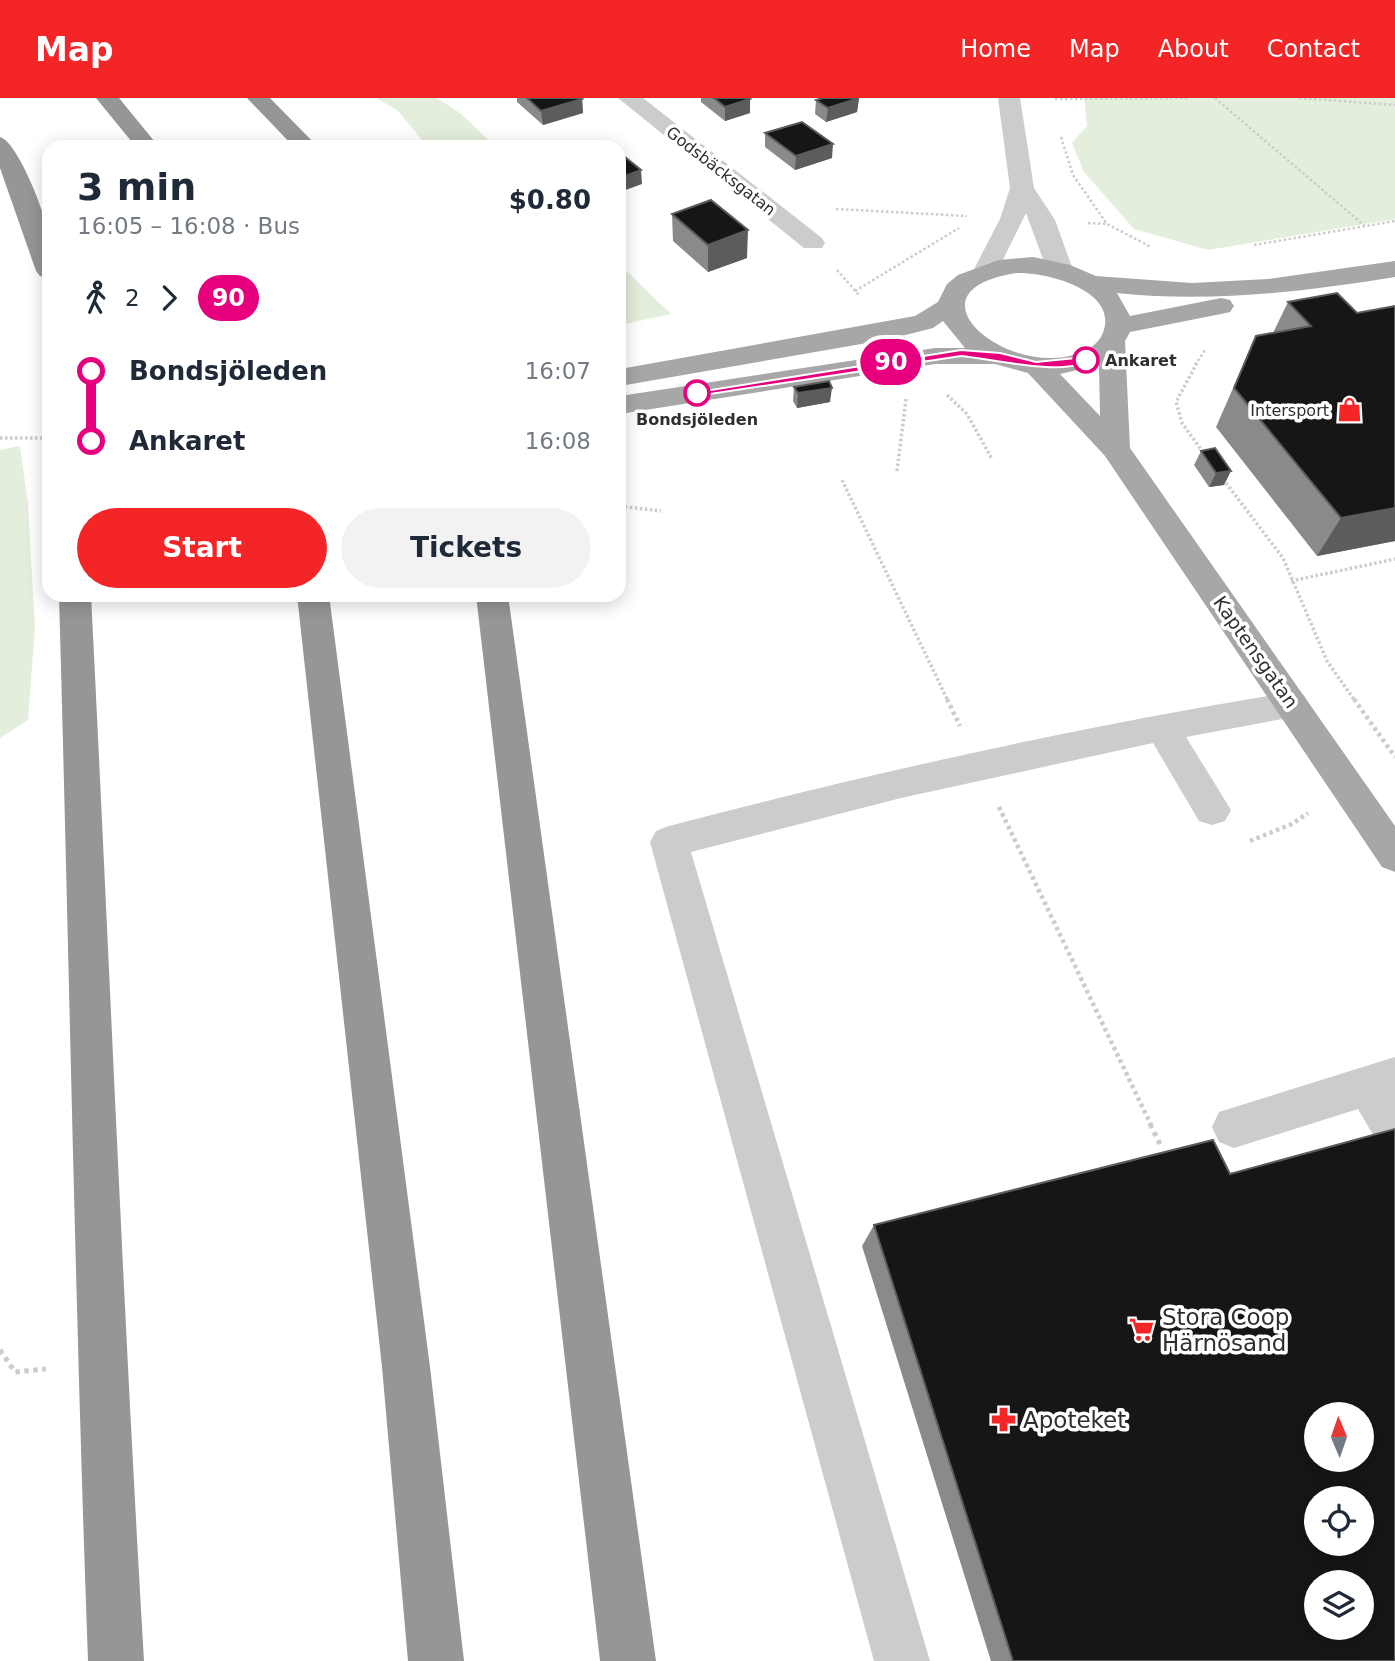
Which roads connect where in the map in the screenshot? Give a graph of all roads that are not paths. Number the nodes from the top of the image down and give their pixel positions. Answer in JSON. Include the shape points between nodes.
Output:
{"nodes":[{"id":1,"x":92,"y":98,"type":"edge"},
{"id":2,"x":107,"y":98,"type":"edge"},
{"id":3,"x":258,"y":98,"type":"edge"},
{"id":4,"x":629,"y":98,"type":"edge"},
{"id":5,"x":1009,"y":98,"type":"edge"},
{"id":6,"x":143,"y":140,"type":"edge"},
{"id":7,"x":300,"y":140,"type":"edge"},
{"id":8,"x":0,"y":144,"type":"edge"},
{"id":9,"x":1021,"y":188,"type":"junction"},
{"id":10,"x":813,"y":243,"type":"dead end"},
{"id":11,"x":42,"y":250,"type":"edge"},
{"id":12,"x":987,"y":269,"type":"junction"},
{"id":13,"x":1395,"y":269,"type":"edge"},
{"id":14,"x":1060,"y":270,"type":"junction"},
{"id":15,"x":1091,"y":283,"type":"junction"},
{"id":16,"x":1293,"y":284,"type":"junction"},
{"id":17,"x":952,"y":305,"type":"junction"},
{"id":18,"x":1116,"y":334,"type":"junction"},
{"id":19,"x":1000,"y":356,"type":"junction"},
{"id":20,"x":1036,"y":365,"type":"junction"},
{"id":21,"x":626,"y":377,"type":"edge"},
{"id":22,"x":626,"y":404,"type":"edge"},
{"id":23,"x":1115,"y":449,"type":"junction"},
{"id":24,"x":75,"y":602,"type":"edge"},
{"id":25,"x":314,"y":602,"type":"edge"},
{"id":26,"x":493,"y":602,"type":"edge"},
{"id":27,"x":1292,"y":705,"type":"junction"},
{"id":28,"x":1163,"y":728,"type":"junction"},
{"id":29,"x":1212,"y":810,"type":"dead end"},
{"id":30,"x":1395,"y":856,"type":"edge"},
{"id":31,"x":1381,"y":1080,"type":"edge"},
{"id":32,"x":1234,"y":1127,"type":"dead end"},
{"id":33,"x":1395,"y":1130,"type":"edge"},
{"id":34,"x":116,"y":1661,"type":"edge"},
{"id":35,"x":436,"y":1661,"type":"edge"},
{"id":36,"x":628,"y":1661,"type":"edge"},
{"id":37,"x":902,"y":1661,"type":"edge"}],
"edges":[{"from":1,"to":6,"type":"highway"},
{"from":2,"to":6,"type":"highway"},
{"from":3,"to":7,"type":"highway"},
{"from":4,"to":10,"type":"street","name":"Godsbäcksgatan"},
{"from":5,"to":9,"type":"street"},
{"from":8,"to":11,"type":"highway"},
{"from":9,"to":12,"type":"street","via":[[1012,219]]},
{"from":9,"to":14,"type":"street","via":[[1043,220]]},
{"from":12,"to":14,"type":"main road","via":[[1019,264]]},
{"from":12,"to":17,"type":"main road","via":[[960,285]]},
{"from":13,"to":16,"type":"main road"},
{"from":14,"to":15,"type":"main road"},
{"from":15,"to":16,"type":"main road","via":[[1191,291]]},
{"from":15,"to":18,"type":"main road","via":[[1114,307]]},
{"from":16,"to":18,"type":"main road"},
{"from":17,"to":19,"type":"main road","via":[[956,322],[966,335]]},
{"from":17,"to":21,"type":"main road","via":[[924,322],[890,331]]},
{"from":18,"to":20,"type":"main road","via":[[1086,360]]},
{"from":18,"to":23,"type":"main road"},
{"from":19,"to":20,"type":"main road"},
{"from":19,"to":22,"type":"main road","via":[[961,353],[924,357]]},
{"from":20,"to":23,"type":"main road","name":"Kaptensgatan"},
{"from":23,"to":27,"type":"main road","name":"Kaptensgatan"},
{"from":24,"to":34,"type":"highway"},
{"from":25,"to":35,"type":"highway","via":[[406,1367]]},
{"from":26,"to":36,"type":"highway"},
{"from":27,"to":28,"type":"street"},
{"from":27,"to":30,"type":"main road","name":"Kaptensgatan"},
{"from":28,"to":29,"type":"street"},
{"from":28,"to":37,"type":"street","via":[[838,796],[669,842]]},
{"from":31,"to":32,"type":"street"},
{"from":31,"to":33,"type":"street"}]}
